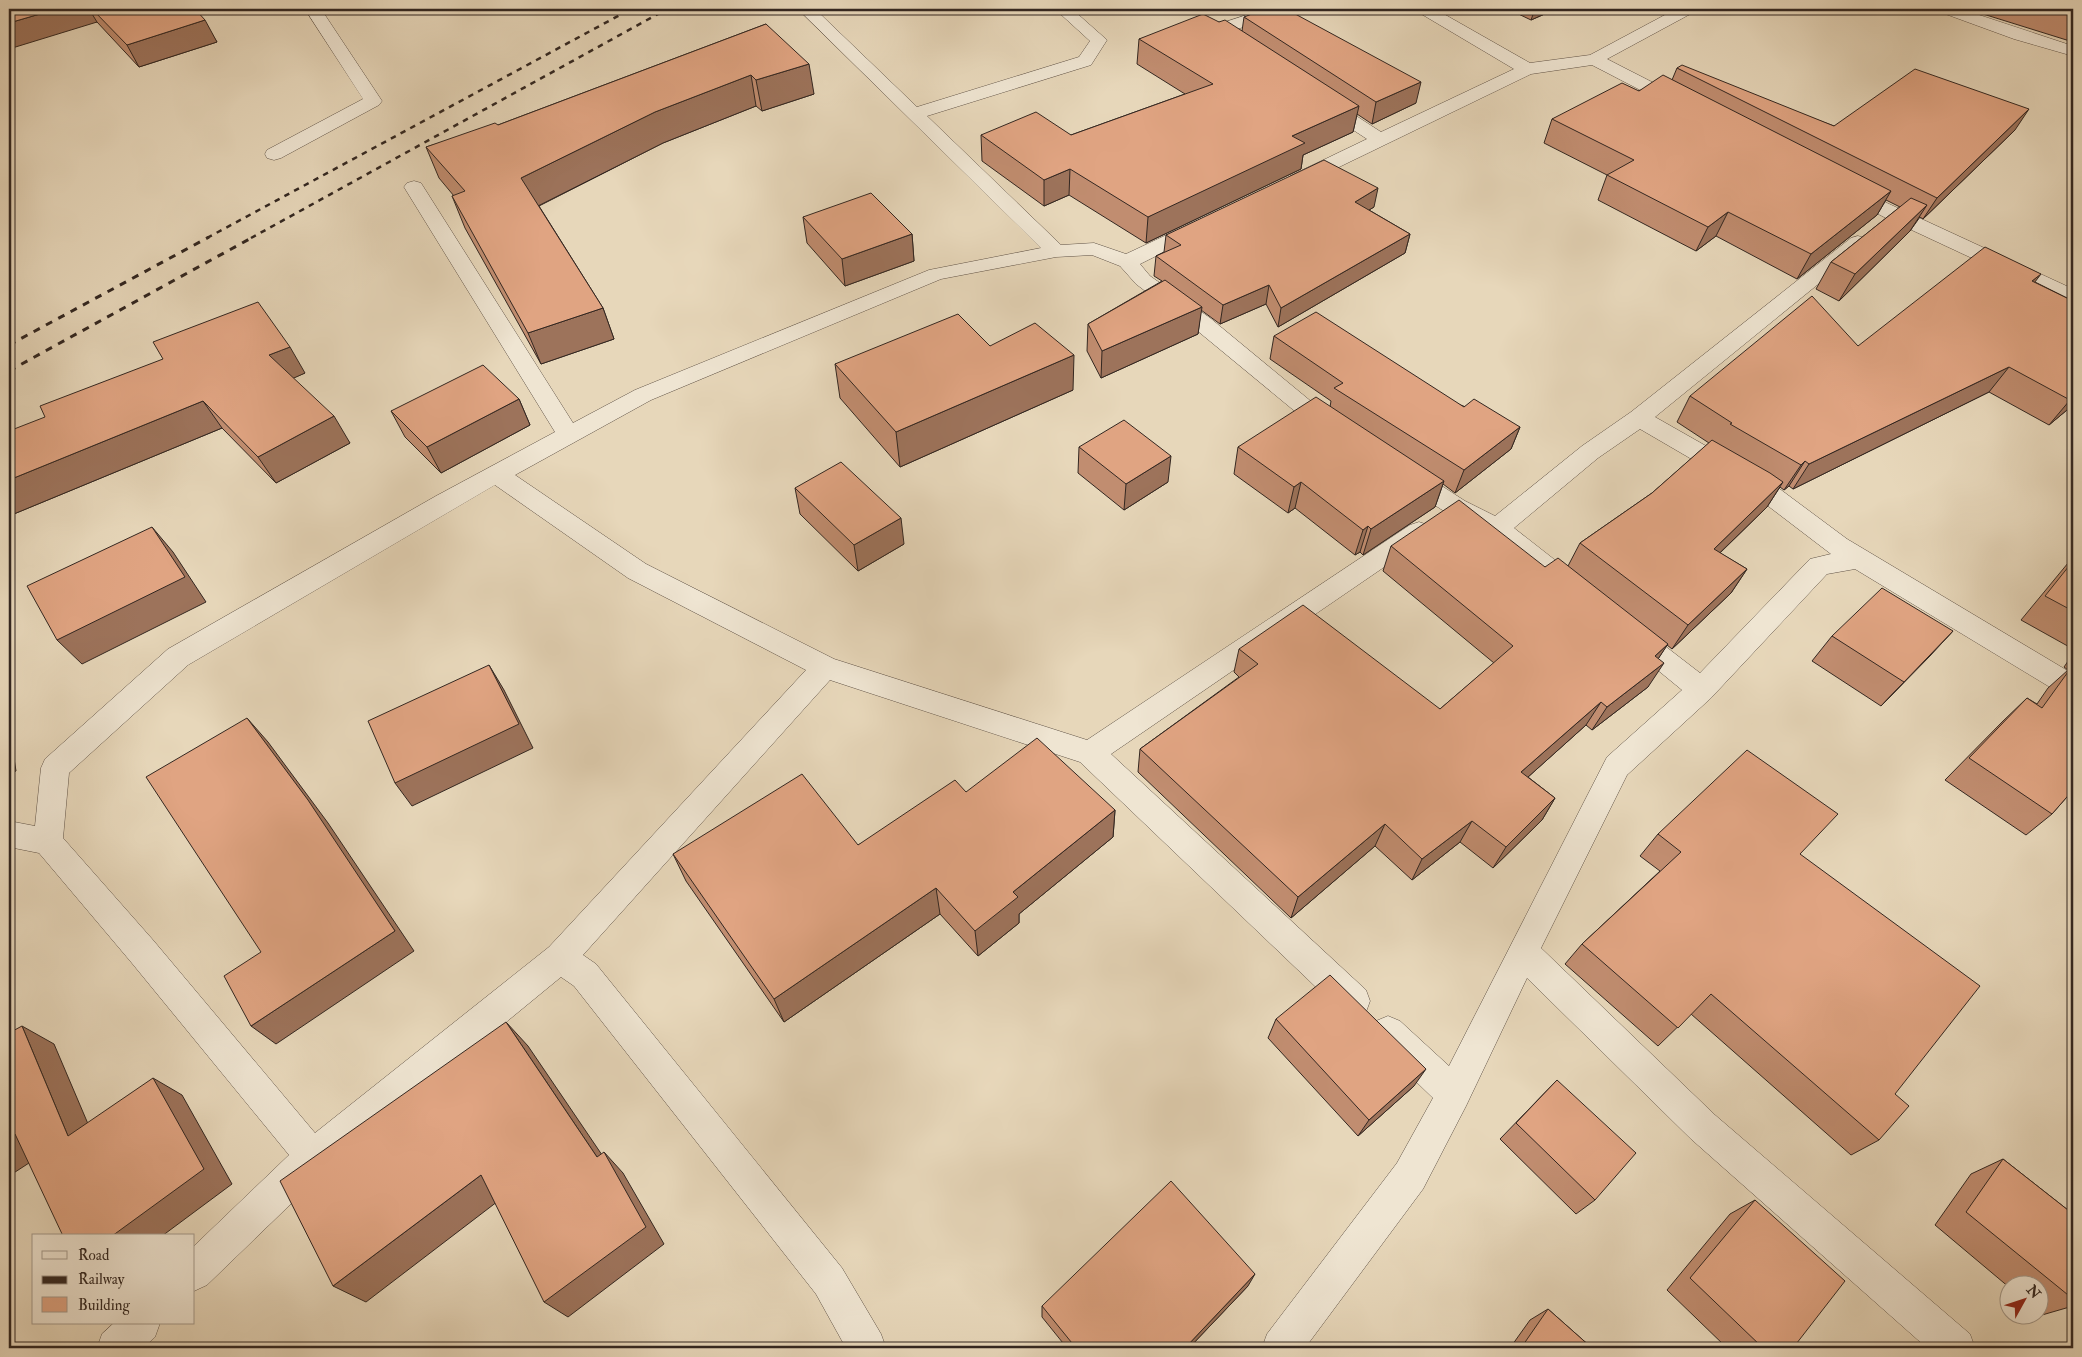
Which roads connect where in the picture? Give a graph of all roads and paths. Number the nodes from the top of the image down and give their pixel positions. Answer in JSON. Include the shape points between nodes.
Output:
{"nodes":[{"id":1,"x":313,"y":9,"type":"edge"},
{"id":2,"x":806,"y":9,"type":"edge"},
{"id":3,"x":1280,"y":9,"type":"edge"},
{"id":4,"x":1424,"y":9,"type":"edge"},
{"id":5,"x":1688,"y":9,"type":"edge"},
{"id":6,"x":1946,"y":9,"type":"edge"},
{"id":7,"x":1064,"y":10,"type":"edge"},
{"id":8,"x":2073,"y":51,"type":"edge"},
{"id":9,"x":1249,"y":53,"type":"edge"},
{"id":10,"x":1594,"y":59,"type":"junction"},
{"id":11,"x":1527,"y":69,"type":"junction"},
{"id":12,"x":1306,"y":91,"type":"edge"},
{"id":13,"x":913,"y":114,"type":"junction"},
{"id":14,"x":1699,"y":114,"type":"edge"},
{"id":15,"x":1380,"y":140,"type":"junction"},
{"id":16,"x":274,"y":154,"type":"dead end"},
{"id":17,"x":1831,"y":182,"type":"edge"},
{"id":18,"x":1284,"y":186,"type":"edge"},
{"id":19,"x":414,"y":187,"type":"dead end"},
{"id":20,"x":1893,"y":214,"type":"junction"},
{"id":21,"x":1214,"y":220,"type":"edge"},
{"id":22,"x":1056,"y":251,"type":"junction"},
{"id":23,"x":1127,"y":262,"type":"junction"},
{"id":24,"x":2073,"y":297,"type":"edge"},
{"id":25,"x":1639,"y":418,"type":"junction"},
{"id":26,"x":569,"y":435,"type":"junction"},
{"id":27,"x":1352,"y":439,"type":"edge"},
{"id":28,"x":1392,"y":465,"type":"edge"},
{"id":29,"x":496,"y":474,"type":"junction"},
{"id":30,"x":1456,"y":507,"type":"junction"},
{"id":31,"x":1497,"y":528,"type":"junction"},
{"id":32,"x":1838,"y":546,"type":"junction"},
{"id":33,"x":825,"y":667,"type":"junction"},
{"id":34,"x":2073,"y":687,"type":"edge"},
{"id":35,"x":1701,"y":690,"type":"junction"},
{"id":36,"x":1090,"y":753,"type":"junction"},
{"id":37,"x":9,"y":834,"type":"edge"},
{"id":38,"x":48,"y":842,"type":"junction"},
{"id":39,"x":1523,"y":952,"type":"junction"},
{"id":40,"x":560,"y":958,"type":"junction"},
{"id":41,"x":1454,"y":1094,"type":"junction"},
{"id":42,"x":313,"y":1157,"type":"junction"},
{"id":43,"x":195,"y":1271,"type":"edge"},
{"id":44,"x":140,"y":1324,"type":"edge"},
{"id":45,"x":116,"y":1348,"type":"edge"},
{"id":46,"x":867,"y":1348,"type":"edge"},
{"id":47,"x":1281,"y":1348,"type":"edge"},
{"id":48,"x":1956,"y":1348,"type":"edge"}],
"edges":[{"from":1,"to":16,"type":"street","via":[[372,101]]},
{"from":2,"to":13,"type":"street"},
{"from":3,"to":9,"type":"street","via":[[1216,31]]},
{"from":4,"to":11,"type":"street"},
{"from":5,"to":10,"type":"street"},
{"from":6,"to":8,"type":"street"},
{"from":7,"to":13,"type":"street","via":[[1099,40],[1085,61]]},
{"from":10,"to":11,"type":"street"},
{"from":10,"to":14,"type":"street"},
{"from":11,"to":15,"type":"street"},
{"from":12,"to":15,"type":"street"},
{"from":13,"to":22,"type":"street"},
{"from":15,"to":18,"type":"street"},
{"from":17,"to":20,"type":"street"},
{"from":19,"to":26,"type":"street"},
{"from":20,"to":24,"type":"street"},
{"from":20,"to":25,"type":"street"},
{"from":21,"to":23,"type":"street"},
{"from":22,"to":23,"type":"street","via":[[1094,250]]},
{"from":22,"to":26,"type":"street","via":[[936,274],[643,395]]},
{"from":23,"to":27,"type":"street","via":[[1143,280],[1305,408]]},
{"from":25,"to":31,"type":"street","via":[[1590,452]]},
{"from":25,"to":32,"type":"street","via":[[1764,490]]},
{"from":26,"to":29,"type":"street"},
{"from":28,"to":30,"type":"street"},
{"from":29,"to":33,"type":"street","via":[[637,571]]},
{"from":29,"to":38,"type":"street","via":[[178,657],[55,768]]},
{"from":30,"to":31,"type":"street"},
{"from":30,"to":36,"type":"street"},
{"from":31,"to":35,"type":"street"},
{"from":32,"to":34,"type":"street"},
{"from":32,"to":35,"type":"street","via":[[1856,559],[1820,566]]},
{"from":33,"to":36,"type":"street"},
{"from":33,"to":40,"type":"street"},
{"from":35,"to":39,"type":"street","via":[[1617,766]]},
{"from":36,"to":41,"type":"street"},
{"from":37,"to":38,"type":"street"},
{"from":38,"to":42,"type":"street"},
{"from":39,"to":41,"type":"street"},
{"from":39,"to":48,"type":"street","via":[[1703,1127]]},
{"from":40,"to":42,"type":"street"},
{"from":40,"to":46,"type":"street","via":[[585,975],[829,1281]]},
{"from":41,"to":47,"type":"street","via":[[1410,1176]]},
{"from":42,"to":43,"type":"street"},
{"from":44,"to":45,"type":"street"}]}
